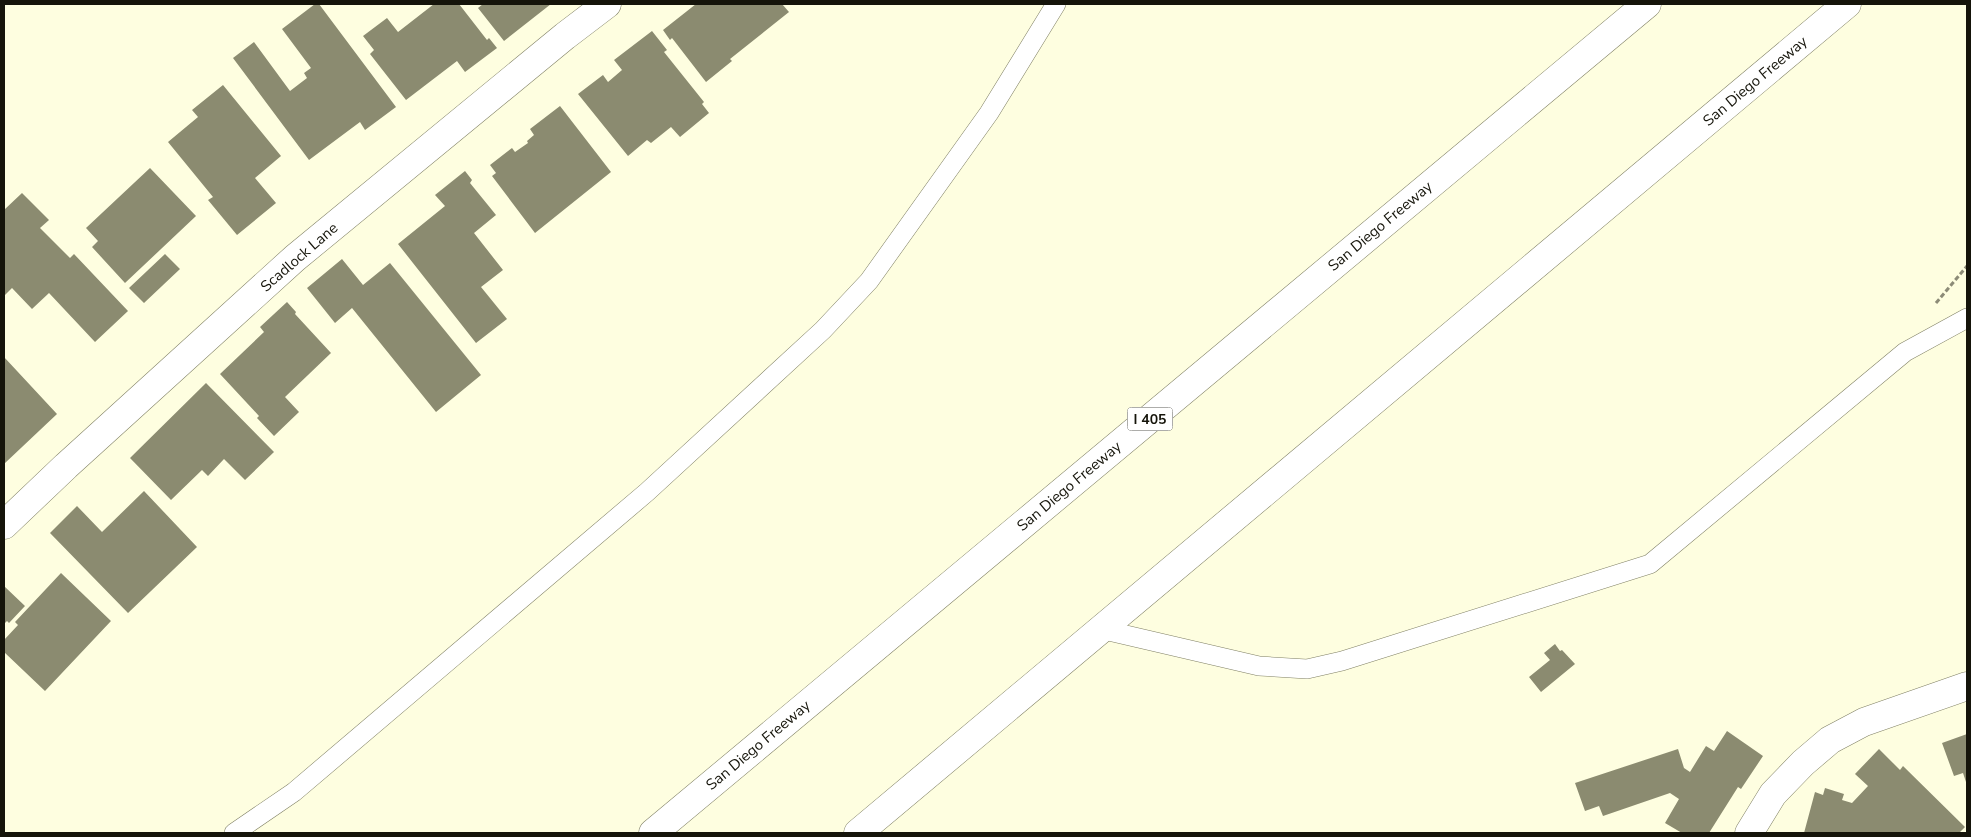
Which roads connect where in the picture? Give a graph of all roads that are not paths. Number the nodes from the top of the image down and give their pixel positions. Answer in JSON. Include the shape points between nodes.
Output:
{"nodes":[{"id":1,"x":607,"y":4,"type":"edge"},
{"id":2,"x":1056,"y":4,"type":"edge"},
{"id":3,"x":1647,"y":4,"type":"edge"},
{"id":4,"x":1847,"y":4,"type":"edge"},
{"id":5,"x":1967,"y":318,"type":"edge"},
{"id":6,"x":4,"y":525,"type":"edge"},
{"id":7,"x":1100,"y":629,"type":"junction"},
{"id":8,"x":1967,"y":686,"type":"edge"},
{"id":9,"x":234,"y":833,"type":"edge"},
{"id":10,"x":653,"y":833,"type":"edge"},
{"id":11,"x":858,"y":833,"type":"edge"},
{"id":12,"x":1749,"y":833,"type":"edge"}],
"edges":[{"from":1,"to":6,"type":"main road","name":"Scadlock Lane","via":[[295,258]]},
{"from":2,"to":9,"type":"lane","via":[[984,121],[869,281],[823,330],[646,492],[294,792]]},
{"from":3,"to":10,"type":"main road","name":"San Diego Freeway","number":"I 405"},
{"from":4,"to":7,"type":"main road","name":"San Diego Freeway"},
{"from":5,"to":7,"type":"lane","via":[[1905,352],[1650,564],[1342,661],[1307,669],[1259,666]]},
{"from":7,"to":11,"type":"main road","name":"San Diego Freeway"},
{"from":8,"to":12,"type":"main road","via":[[1864,722],[1830,740],[1772,794]]}]}
